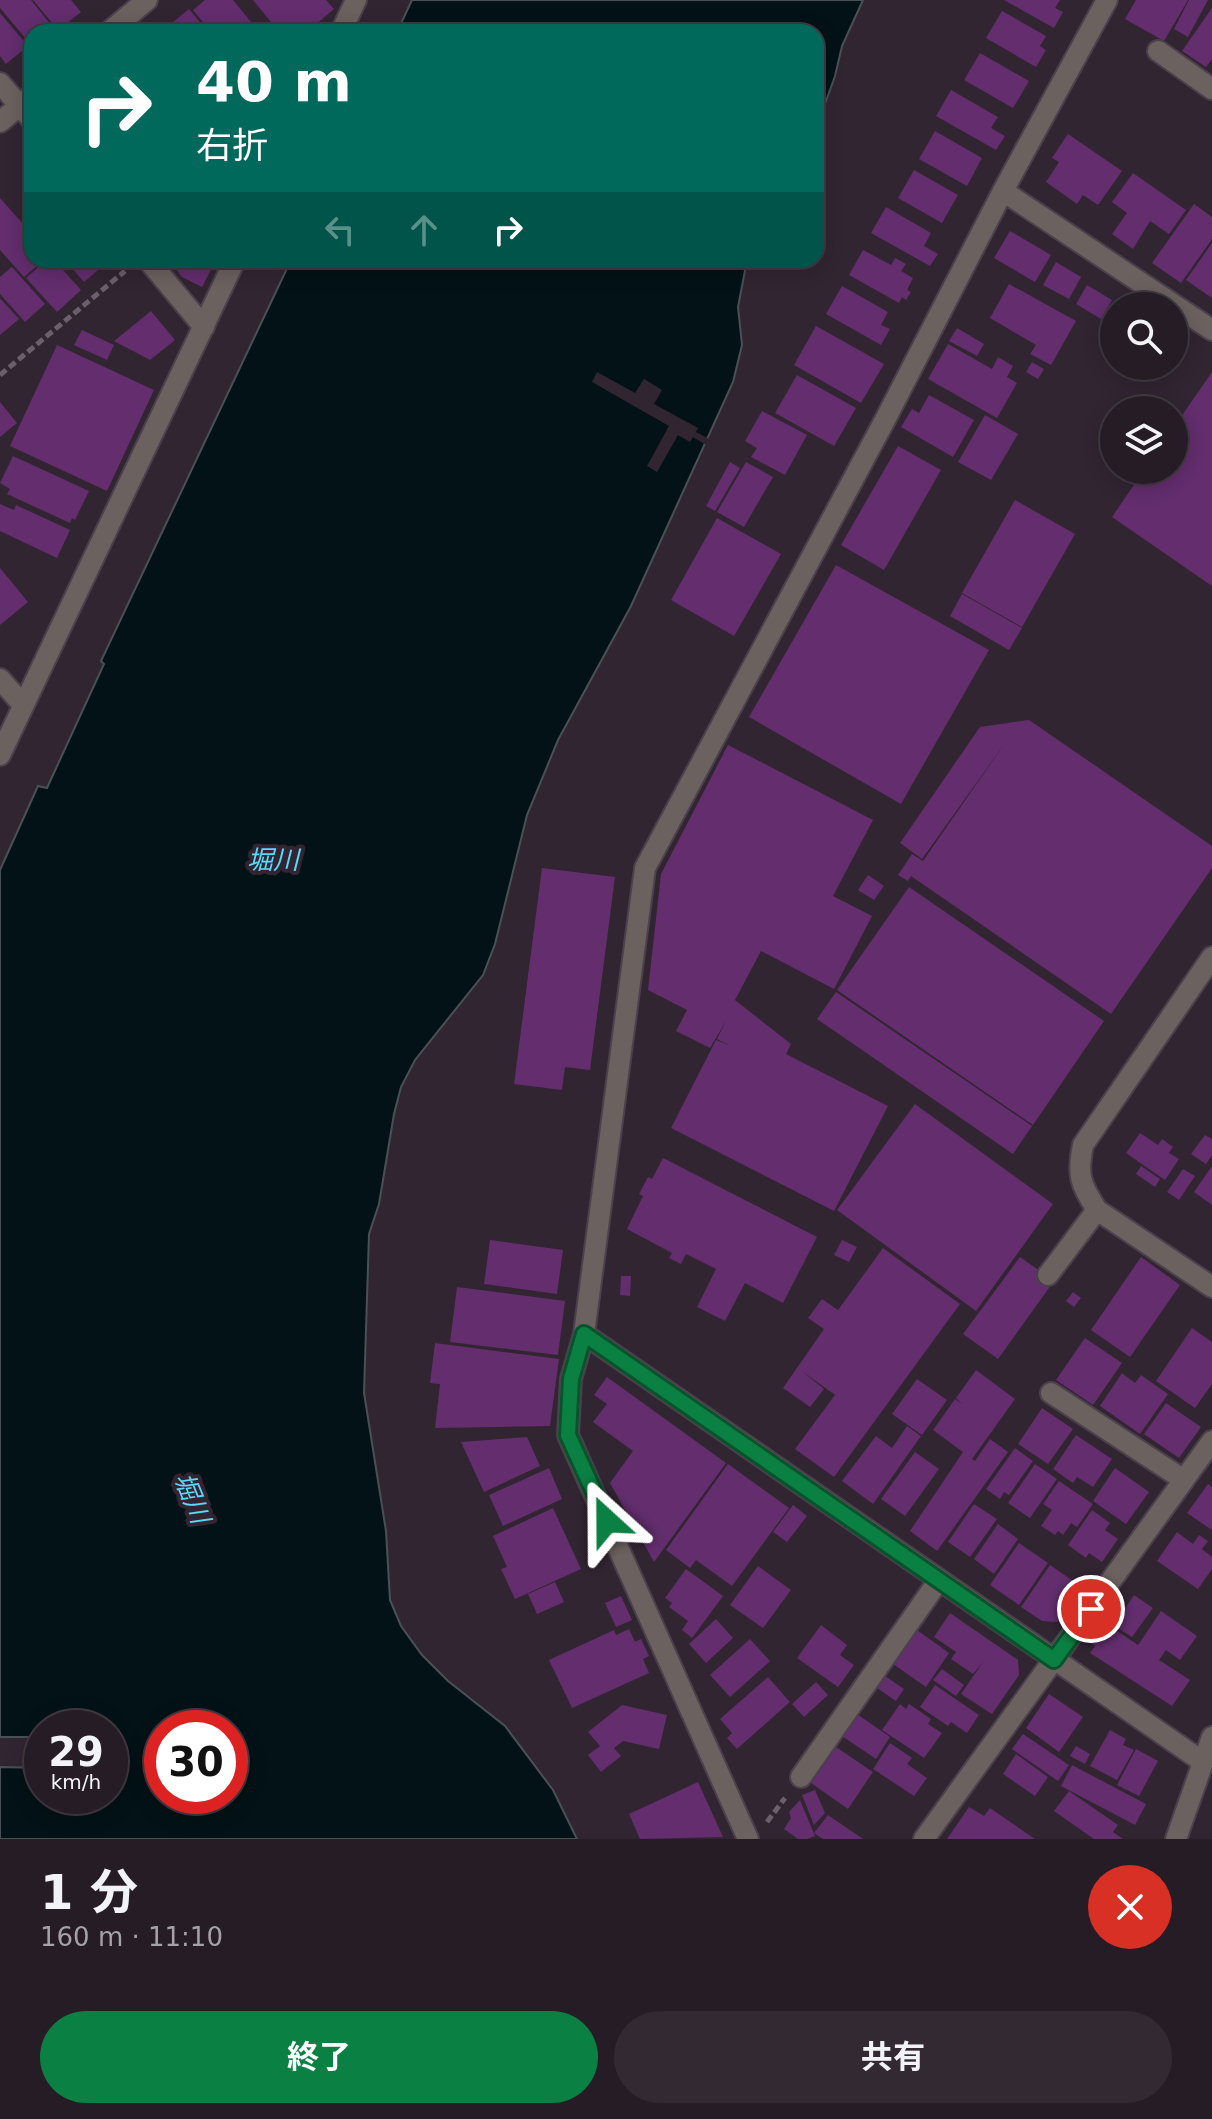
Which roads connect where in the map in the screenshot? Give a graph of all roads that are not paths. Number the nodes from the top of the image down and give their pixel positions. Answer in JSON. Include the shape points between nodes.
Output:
{"nodes":[{"id":1,"x":147,"y":0,"type":"edge"},
{"id":2,"x":356,"y":0,"type":"edge"},
{"id":3,"x":1107,"y":0,"type":"edge"},
{"id":4,"x":118,"y":24,"type":"edge"},
{"id":5,"x":345,"y":24,"type":"edge"},
{"id":6,"x":1158,"y":51,"type":"dead end"},
{"id":7,"x":0,"y":83,"type":"edge"},
{"id":8,"x":1212,"y":89,"type":"edge"},
{"id":9,"x":24,"y":104,"type":"edge"},
{"id":10,"x":24,"y":109,"type":"edge"},
{"id":11,"x":0,"y":122,"type":"edge"},
{"id":12,"x":1003,"y":191,"type":"junction"},
{"id":13,"x":155,"y":268,"type":"edge"},
{"id":14,"x":231,"y":268,"type":"edge"},
{"id":15,"x":204,"y":327,"type":"junction"},
{"id":16,"x":1212,"y":330,"type":"edge"},
{"id":17,"x":0,"y":679,"type":"edge"},
{"id":18,"x":23,"y":705,"type":"junction"},
{"id":19,"x":0,"y":755,"type":"edge"},
{"id":20,"x":1212,"y":957,"type":"edge"},
{"id":21,"x":1097,"y":1210,"type":"junction"},
{"id":22,"x":1048,"y":1275,"type":"dead end"},
{"id":23,"x":1212,"y":1287,"type":"edge"},
{"id":24,"x":584,"y":1334,"type":"junction"},
{"id":25,"x":1051,"y":1393,"type":"dead end"},
{"id":26,"x":1212,"y":1441,"type":"edge"},
{"id":27,"x":1184,"y":1480,"type":"junction"},
{"id":28,"x":939,"y":1580,"type":"junction"},
{"id":29,"x":1054,"y":1660,"type":"junction"},
{"id":30,"x":1212,"y":1737,"type":"edge"},
{"id":31,"x":1203,"y":1762,"type":"junction"},
{"id":32,"x":801,"y":1777,"type":"road end"},
{"id":33,"x":756,"y":1833,"type":"edge"},
{"id":34,"x":924,"y":1839,"type":"edge"},
{"id":35,"x":1176,"y":1839,"type":"edge"}],
"edges":[{"from":1,"to":4,"type":"street"},
{"from":2,"to":5,"type":"street"},
{"from":3,"to":12,"type":"street"},
{"from":6,"to":8,"type":"street"},
{"from":7,"to":9,"type":"street"},
{"from":10,"to":11,"type":"street"},
{"from":12,"to":16,"type":"street"},
{"from":12,"to":24,"type":"street","via":[[645,868]]},
{"from":13,"to":15,"type":"street"},
{"from":14,"to":15,"type":"street"},
{"from":15,"to":18,"type":"street"},
{"from":17,"to":18,"type":"street"},
{"from":18,"to":19,"type":"street"},
{"from":20,"to":21,"type":"street","via":[[1083,1145],[1078,1170]]},
{"from":21,"to":22,"type":"street"},
{"from":21,"to":23,"type":"street"},
{"from":24,"to":28,"type":"street"},
{"from":24,"to":33,"type":"street","via":[[571,1379],[568,1435]]},
{"from":25,"to":27,"type":"street"},
{"from":26,"to":27,"type":"street"},
{"from":27,"to":29,"type":"street"},
{"from":28,"to":29,"type":"street"},
{"from":28,"to":32,"type":"street"},
{"from":29,"to":31,"type":"street"},
{"from":29,"to":34,"type":"street"},
{"from":30,"to":31,"type":"street"},
{"from":31,"to":35,"type":"street"}]}
